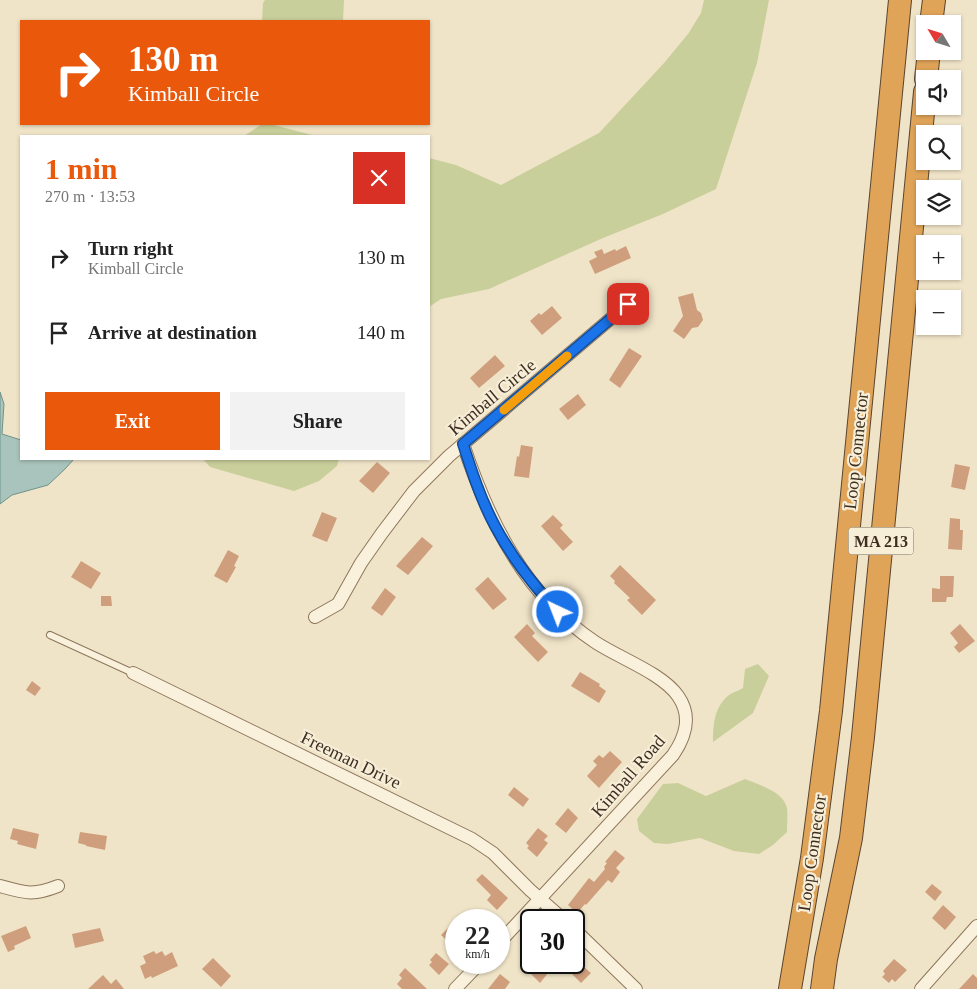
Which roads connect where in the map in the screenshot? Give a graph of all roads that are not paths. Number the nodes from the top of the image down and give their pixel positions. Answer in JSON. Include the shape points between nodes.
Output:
{"nodes":[{"id":1,"x":900,"y":0,"type":"edge"},
{"id":2,"x":934,"y":0,"type":"edge"},
{"id":3,"x":932,"y":15,"type":"edge"},
{"id":4,"x":923,"y":115,"type":"edge"},
{"id":5,"x":628,"y":304,"type":"dead end"},
{"id":6,"x":463,"y":444,"type":"junction"},
{"id":7,"x":315,"y":617,"type":"dead end"},
{"id":8,"x":50,"y":635,"type":"dead end"},
{"id":9,"x":133,"y":673,"type":"joint"},
{"id":10,"x":0,"y":886,"type":"edge"},
{"id":11,"x":58,"y":886,"type":"dead end"},
{"id":12,"x":540,"y":899,"type":"junction"},
{"id":13,"x":551,"y":909,"type":"edge"},
{"id":14,"x":977,"y":926,"type":"edge"},
{"id":15,"x":510,"y":931,"type":"edge"},
{"id":16,"x":801,"y":932,"type":"junction"},
{"id":17,"x":585,"y":940,"type":"edge"},
{"id":18,"x":469,"y":974,"type":"edge"},
{"id":19,"x":455,"y":989,"type":"edge"},
{"id":20,"x":636,"y":989,"type":"edge"},
{"id":21,"x":786,"y":989,"type":"edge"},
{"id":22,"x":790,"y":989,"type":"edge"},
{"id":23,"x":822,"y":989,"type":"edge"},
{"id":24,"x":921,"y":989,"type":"edge"}],
"edges":[{"from":1,"to":16,"type":"highway","name":"Loop Connector","number":"MA 213","via":[[831,711]]},
{"from":2,"to":3,"type":"highway"},
{"from":4,"to":23,"type":"highway","name":"Loop Connector","number":"MA 213","via":[[863,737],[851,838]]},
{"from":5,"to":6,"type":"street","name":"Kimball Circle"},
{"from":6,"to":7,"type":"street","name":"Kimball Circle","via":[[398,510],[361,563],[338,604]]},
{"from":6,"to":12,"type":"street","name":"Kimball Road","via":[[494,525],[540,592],[558,612],[596,642],[666,684],[677,695],[686,718],[682,742],[673,755]]},
{"from":8,"to":9,"type":"lane"},
{"from":9,"to":12,"type":"street","name":"Freeman Drive","via":[[472,839],[493,853]]},
{"from":10,"to":11,"type":"street","via":[[31,894]]},
{"from":12,"to":13,"type":"street","name":"Freeman Drive"},
{"from":12,"to":15,"type":"street","name":"Kimball Road"},
{"from":14,"to":24,"type":"street"},
{"from":16,"to":21,"type":"highway"},
{"from":16,"to":22,"type":"highway","name":"Loop Connector","number":"MA 213"},
{"from":17,"to":20,"type":"street"},
{"from":18,"to":19,"type":"street"}]}
